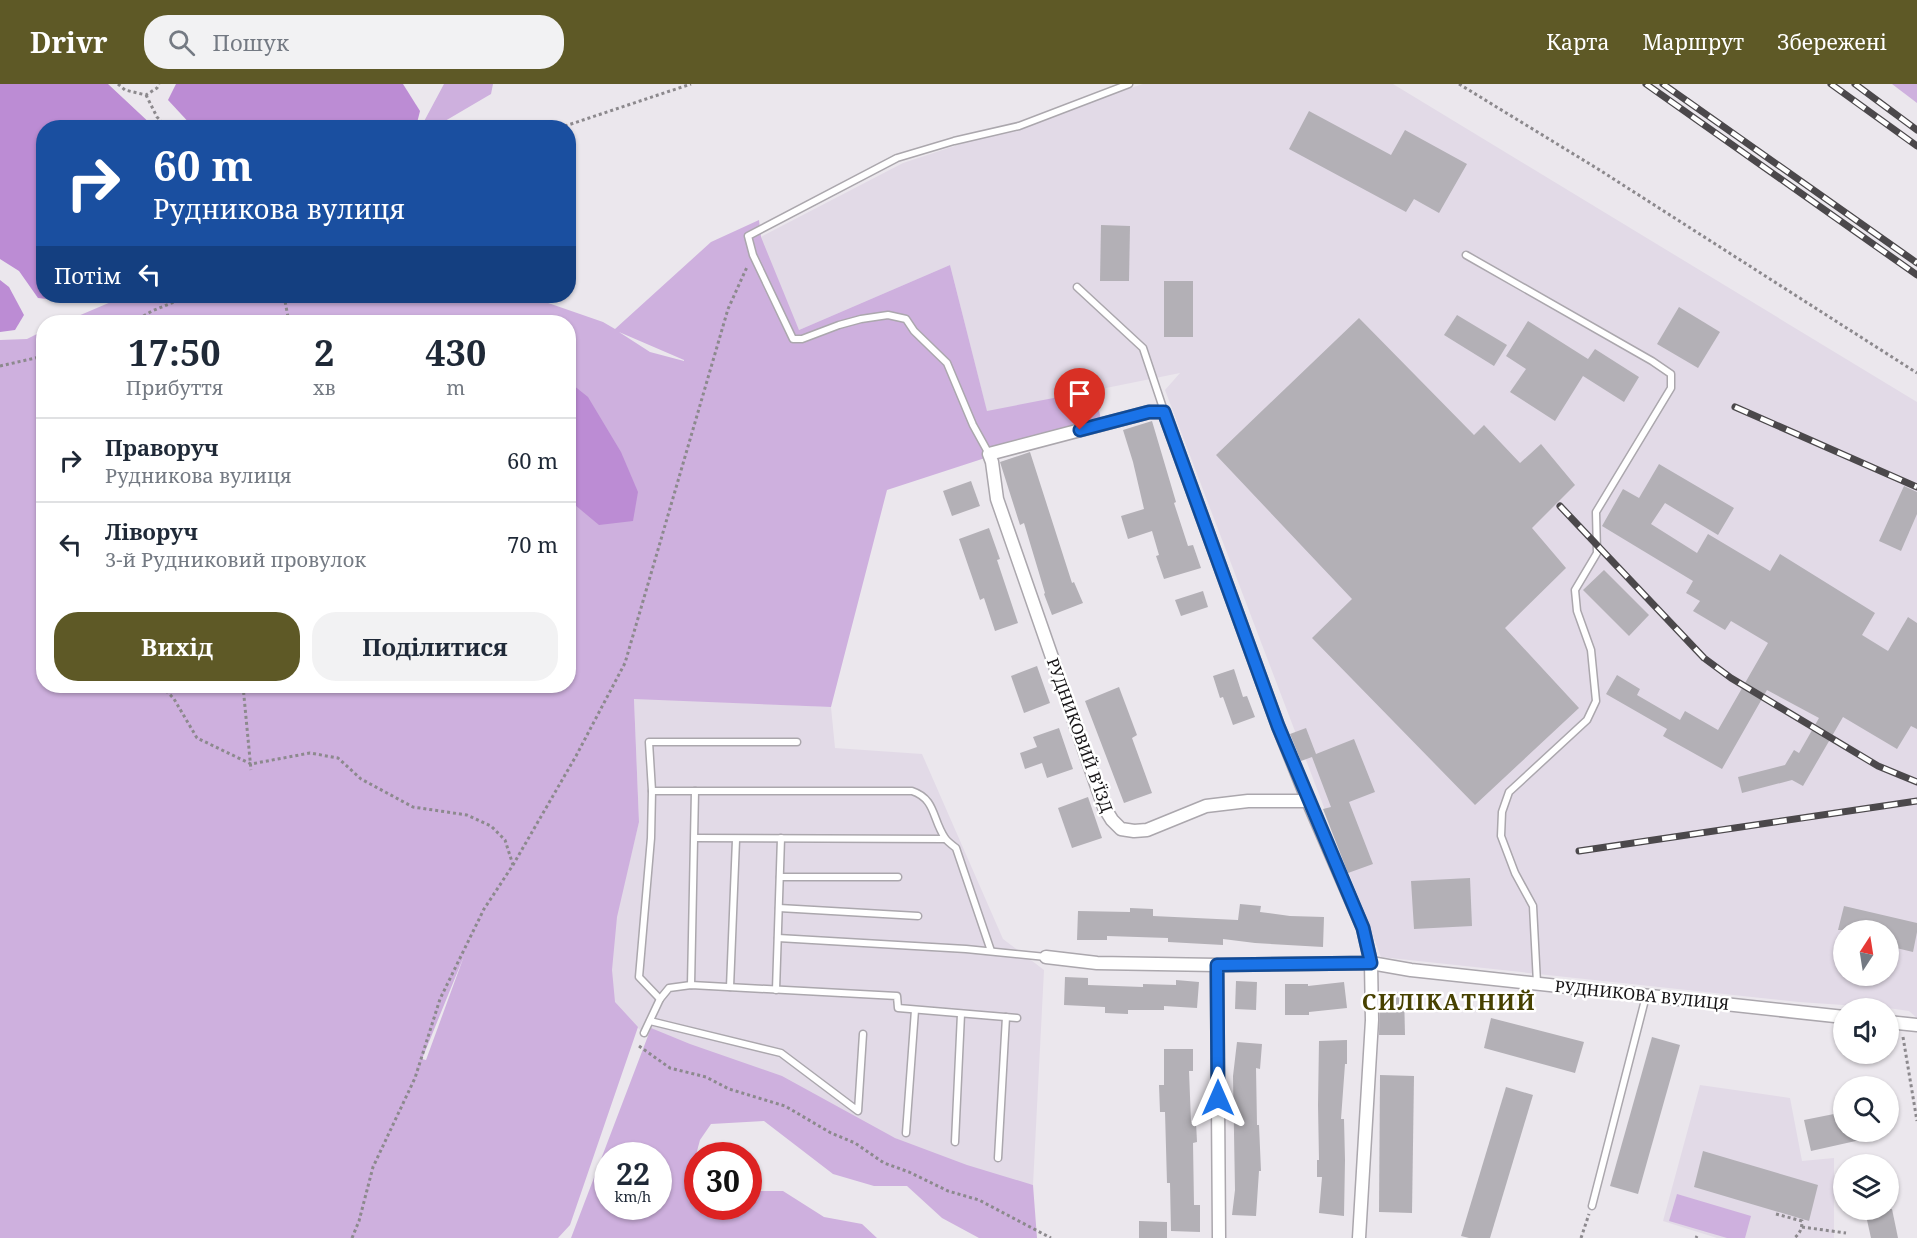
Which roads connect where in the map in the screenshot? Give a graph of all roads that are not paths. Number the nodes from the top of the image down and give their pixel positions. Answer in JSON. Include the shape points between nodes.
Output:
{"nodes":[{"id":1,"x":1128,"y":84,"type":"edge"},
{"id":2,"x":1466,"y":255,"type":"dead end"},
{"id":3,"x":1077,"y":287,"type":"dead end"},
{"id":4,"x":1164,"y":412,"type":"junction"},
{"id":5,"x":989,"y":454,"type":"junction"},
{"id":6,"x":797,"y":742,"type":"dead end"},
{"id":7,"x":652,"y":791,"type":"junction"},
{"id":8,"x":696,"y":791,"type":"junction"},
{"id":9,"x":1308,"y":801,"type":"junction"},
{"id":10,"x":695,"y":838,"type":"junction"},
{"id":11,"x":781,"y":838,"type":"junction"},
{"id":12,"x":945,"y":838,"type":"junction"},
{"id":13,"x":736,"y":840,"type":"junction"},
{"id":14,"x":780,"y":877,"type":"junction"},
{"id":15,"x":898,"y":877,"type":"dead end"},
{"id":16,"x":778,"y":908,"type":"junction"},
{"id":17,"x":918,"y":916,"type":"dead end"},
{"id":18,"x":778,"y":938,"type":"junction"},
{"id":19,"x":991,"y":951,"type":"junction"},
{"id":20,"x":1046,"y":957,"type":"joint"},
{"id":21,"x":1371,"y":963,"type":"junction"},
{"id":22,"x":1217,"y":965,"type":"junction"},
{"id":23,"x":1537,"y":984,"type":"junction"},
{"id":24,"x":691,"y":985,"type":"junction"},
{"id":25,"x":730,"y":987,"type":"junction"},
{"id":26,"x":776,"y":990,"type":"junction"},
{"id":27,"x":1646,"y":996,"type":"junction"},
{"id":28,"x":660,"y":999,"type":"junction"},
{"id":29,"x":915,"y":1010,"type":"junction"},
{"id":30,"x":961,"y":1014,"type":"junction"},
{"id":31,"x":1833,"y":1016,"type":"edge"},
{"id":32,"x":1006,"y":1017,"type":"junction"},
{"id":33,"x":1017,"y":1018,"type":"dead end"},
{"id":34,"x":650,"y":1021,"type":"junction"},
{"id":35,"x":1899,"y":1023,"type":"edge"},
{"id":36,"x":1917,"y":1025,"type":"edge"},
{"id":37,"x":644,"y":1033,"type":"dead end"},
{"id":38,"x":863,"y":1034,"type":"dead end"},
{"id":39,"x":906,"y":1133,"type":"dead end"},
{"id":40,"x":955,"y":1142,"type":"dead end"},
{"id":41,"x":998,"y":1158,"type":"dead end"},
{"id":42,"x":1592,"y":1206,"type":"road end"},
{"id":43,"x":1362,"y":1237,"type":"edge"},
{"id":44,"x":1219,"y":1238,"type":"edge"}],
"edges":[{"from":1,"to":5,"type":"lane","via":[[1019,126],[897,158],[748,236],[753,255],[793,339],[861,319],[888,315],[906,319],[947,363]]},
{"from":2,"to":23,"type":"lane","via":[[1671,374],[1671,388],[1596,512],[1597,553],[1575,590],[1577,611],[1591,650],[1596,701],[1587,720],[1509,792],[1502,812],[1501,836],[1533,906]]},
{"from":3,"to":4,"type":"lane","via":[[1143,348]]},
{"from":4,"to":5,"type":"street","via":[[1149,412]]},
{"from":4,"to":9,"type":"street"},
{"from":5,"to":9,"type":"street","name":"РУДНИКОВИЙ В’ЇЗД","via":[[1001,510],[1104,807],[1112,820],[1121,829],[1147,830],[1206,806]]},
{"from":6,"to":7,"type":"lane","via":[[649,742]]},
{"from":7,"to":8,"type":"lane"},
{"from":7,"to":28,"type":"lane","via":[[639,977]]},
{"from":8,"to":10,"type":"lane"},
{"from":8,"to":12,"type":"lane","via":[[912,791],[923,795]]},
{"from":9,"to":21,"type":"street","via":[[1363,928]]},
{"from":10,"to":13,"type":"lane"},
{"from":10,"to":24,"type":"lane"},
{"from":11,"to":12,"type":"lane"},
{"from":11,"to":13,"type":"lane"},
{"from":11,"to":14,"type":"lane"},
{"from":12,"to":19,"type":"lane","via":[[956,848]]},
{"from":13,"to":25,"type":"lane"},
{"from":14,"to":15,"type":"lane"},
{"from":14,"to":16,"type":"lane"},
{"from":16,"to":17,"type":"lane"},
{"from":16,"to":18,"type":"lane"},
{"from":18,"to":19,"type":"lane"},
{"from":18,"to":26,"type":"lane"},
{"from":19,"to":20,"type":"lane"},
{"from":20,"to":22,"type":"street","name":"РУДНИКОВА ВУЛИЦЯ","via":[[1097,963]]},
{"from":21,"to":22,"type":"street","name":"РУДНИКОВА ВУЛИЦЯ"},
{"from":21,"to":23,"type":"street","name":"РУДНИКОВА ВУЛИЦЯ"},
{"from":21,"to":43,"type":"street"},
{"from":22,"to":44,"type":"street"},
{"from":23,"to":27,"type":"street","name":"РУДНИКОВА ВУЛИЦЯ"},
{"from":24,"to":25,"type":"lane"},
{"from":24,"to":28,"type":"lane","via":[[669,988]]},
{"from":25,"to":26,"type":"lane"},
{"from":26,"to":29,"type":"lane","via":[[897,996],[898,1008]]},
{"from":27,"to":31,"type":"street","name":"РУДНИКОВА ВУЛИЦЯ"},
{"from":27,"to":42,"type":"lane"},
{"from":28,"to":34,"type":"lane"},
{"from":29,"to":30,"type":"lane"},
{"from":29,"to":39,"type":"lane"},
{"from":30,"to":32,"type":"lane"},
{"from":30,"to":40,"type":"lane"},
{"from":32,"to":33,"type":"lane"},
{"from":32,"to":41,"type":"lane"},
{"from":34,"to":37,"type":"lane"},
{"from":34,"to":38,"type":"lane","via":[[781,1053],[858,1111]]},
{"from":35,"to":36,"type":"street"}]}
